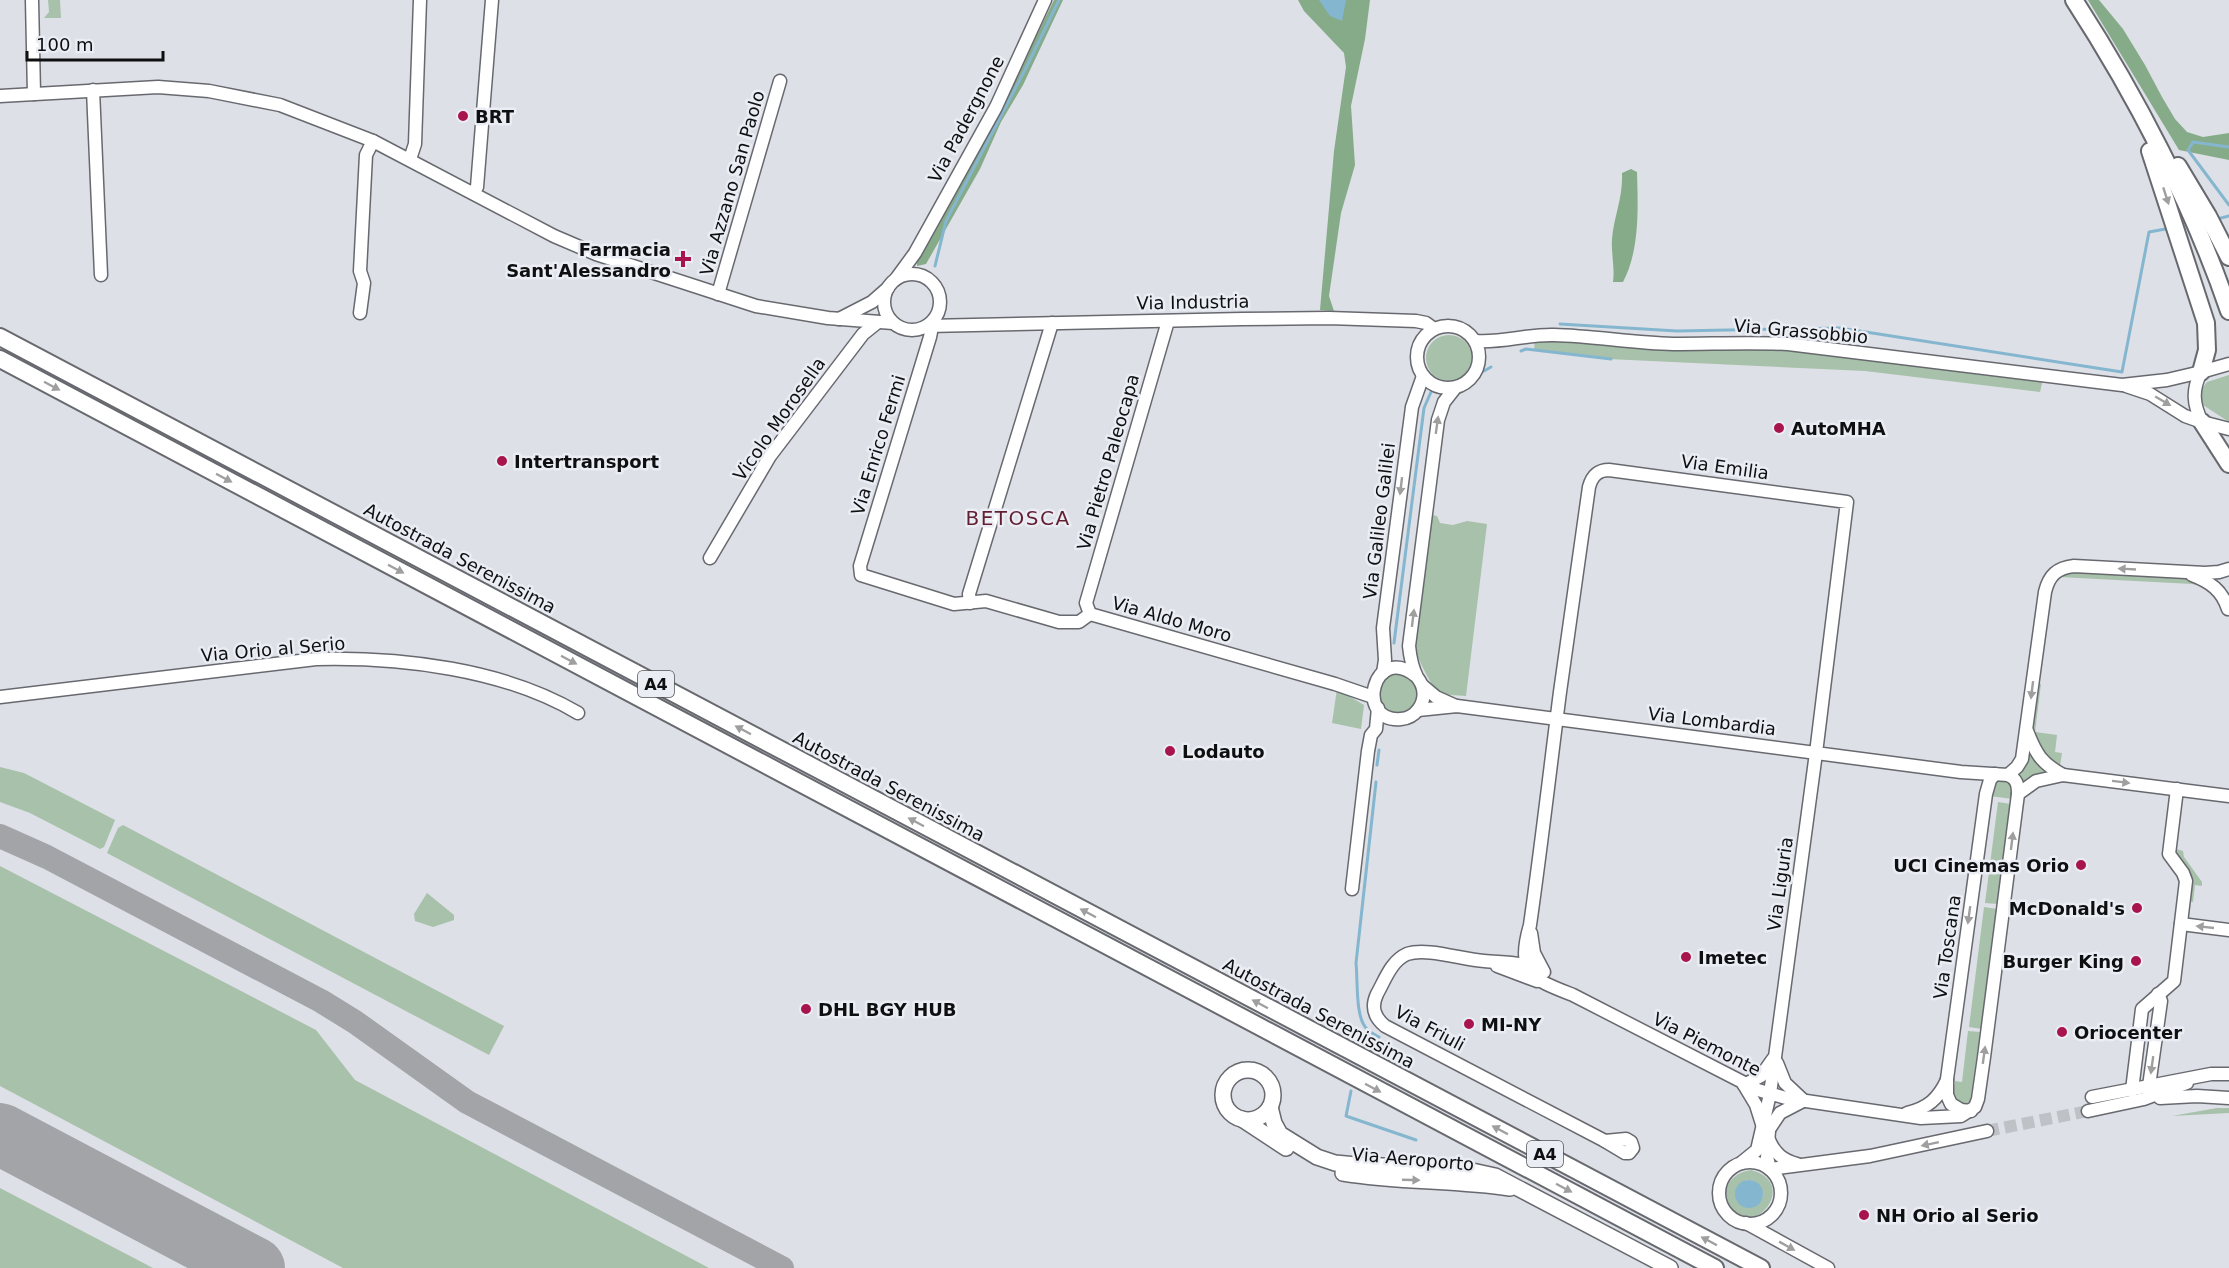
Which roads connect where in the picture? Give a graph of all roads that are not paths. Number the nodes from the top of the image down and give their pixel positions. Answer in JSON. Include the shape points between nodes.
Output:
{"nodes":[{"id":1,"x":32,"y":0,"type":"edge"},
{"id":2,"x":420,"y":0,"type":"edge"},
{"id":3,"x":492,"y":0,"type":"edge"},
{"id":4,"x":1045,"y":0,"type":"edge"},
{"id":5,"x":2074,"y":0,"type":"edge"},
{"id":6,"x":780,"y":81,"type":"dead end"},
{"id":7,"x":93,"y":90,"type":"junction"},
{"id":8,"x":34,"y":94,"type":"junction"},
{"id":9,"x":0,"y":96,"type":"edge"},
{"id":10,"x":2133,"y":101,"type":"junction"},
{"id":11,"x":373,"y":141,"type":"junction"},
{"id":12,"x":410,"y":159,"type":"junction"},
{"id":13,"x":473,"y":193,"type":"junction"},
{"id":14,"x":915,"y":253,"type":"junction"},
{"id":15,"x":2229,"y":257,"type":"edge"},
{"id":16,"x":101,"y":275,"type":"dead end"},
{"id":17,"x":926,"y":278,"type":"junction"},
{"id":18,"x":892,"y":284,"type":"junction"},
{"id":19,"x":718,"y":294,"type":"junction"},
{"id":20,"x":872,"y":302,"type":"junction"},
{"id":21,"x":940,"y":305,"type":"junction"},
{"id":22,"x":2229,"y":311,"type":"edge"},
{"id":23,"x":360,"y":313,"type":"dead end"},
{"id":24,"x":842,"y":319,"type":"junction"},
{"id":25,"x":1168,"y":321,"type":"junction"},
{"id":26,"x":1416,"y":321,"type":"junction"},
{"id":27,"x":873,"y":322,"type":"junction"},
{"id":28,"x":893,"y":323,"type":"junction"},
{"id":29,"x":1052,"y":323,"type":"junction"},
{"id":30,"x":972,"y":325,"type":"junction"},
{"id":31,"x":928,"y":326,"type":"junction"},
{"id":32,"x":1434,"y":329,"type":"junction"},
{"id":33,"x":863,"y":334,"type":"junction"},
{"id":34,"x":0,"y":336,"type":"edge"},
{"id":35,"x":1505,"y":341,"type":"junction"},
{"id":36,"x":1476,"y":342,"type":"junction"},
{"id":37,"x":1419,"y":346,"type":"junction"},
{"id":38,"x":0,"y":359,"type":"edge"},
{"id":39,"x":2229,"y":364,"type":"edge"},
{"id":40,"x":1479,"y":366,"type":"junction"},
{"id":41,"x":2201,"y":372,"type":"junction"},
{"id":42,"x":1423,"y":376,"type":"junction"},
{"id":43,"x":2122,"y":385,"type":"junction"},
{"id":44,"x":1455,"y":388,"type":"junction"},
{"id":45,"x":2202,"y":422,"type":"junction"},
{"id":46,"x":2229,"y":429,"type":"edge"},
{"id":47,"x":2228,"y":465,"type":"edge"},
{"id":48,"x":710,"y":558,"type":"dead end"},
{"id":49,"x":2229,"y":569,"type":"edge"},
{"id":50,"x":2185,"y":572,"type":"junction"},
{"id":51,"x":861,"y":575,"type":"joint"},
{"id":52,"x":970,"y":603,"type":"junction"},
{"id":53,"x":2228,"y":609,"type":"edge"},
{"id":54,"x":1090,"y":614,"type":"junction"},
{"id":55,"x":1380,"y":676,"type":"junction"},
{"id":56,"x":1420,"y":681,"type":"junction"},
{"id":57,"x":1335,"y":684,"type":"junction"},
{"id":58,"x":0,"y":697,"type":"edge"},
{"id":59,"x":1375,"y":702,"type":"junction"},
{"id":60,"x":1457,"y":706,"type":"junction"},
{"id":61,"x":1419,"y":710,"type":"junction"},
{"id":62,"x":578,"y":713,"type":"dead end"},
{"id":63,"x":1399,"y":719,"type":"junction"},
{"id":64,"x":1557,"y":720,"type":"junction"},
{"id":65,"x":1376,"y":729,"type":"junction"},
{"id":66,"x":2027,"y":729,"type":"junction"},
{"id":67,"x":1816,"y":753,"type":"junction"},
{"id":68,"x":1961,"y":772,"type":"junction"},
{"id":69,"x":1995,"y":774,"type":"junction"},
{"id":70,"x":2008,"y":775,"type":"junction"},
{"id":71,"x":2063,"y":775,"type":"junction"},
{"id":72,"x":2177,"y":789,"type":"junction"},
{"id":73,"x":1986,"y":794,"type":"junction"},
{"id":74,"x":2018,"y":794,"type":"junction"},
{"id":75,"x":2229,"y":796,"type":"edge"},
{"id":76,"x":1352,"y":889,"type":"dead end"},
{"id":77,"x":2181,"y":924,"type":"junction"},
{"id":78,"x":1530,"y":925,"type":"junction"},
{"id":79,"x":2229,"y":930,"type":"edge"},
{"id":80,"x":1485,"y":961,"type":"junction"},
{"id":81,"x":1526,"y":965,"type":"junction"},
{"id":82,"x":1544,"y":977,"type":"junction"},
{"id":83,"x":2158,"y":994,"type":"junction"},
{"id":84,"x":1775,"y":1056,"type":"junction"},
{"id":85,"x":2229,"y":1074,"type":"edge"},
{"id":86,"x":2198,"y":1077,"type":"junction"},
{"id":87,"x":1947,"y":1079,"type":"junction"},
{"id":88,"x":1744,"y":1084,"type":"junction"},
{"id":89,"x":2149,"y":1086,"type":"junction"},
{"id":90,"x":2132,"y":1090,"type":"junction"},
{"id":91,"x":1770,"y":1094,"type":"junction"},
{"id":92,"x":2092,"y":1096,"type":"tunnel mouth"},
{"id":93,"x":2229,"y":1098,"type":"edge"},
{"id":94,"x":2144,"y":1099,"type":"junction"},
{"id":95,"x":1804,"y":1101,"type":"junction"},
{"id":96,"x":1270,"y":1107,"type":"junction"},
{"id":97,"x":1971,"y":1111,"type":"junction"},
{"id":98,"x":2088,"y":1111,"type":"tunnel mouth"},
{"id":99,"x":1904,"y":1114,"type":"junction"},
{"id":100,"x":1242,"y":1119,"type":"junction"},
{"id":101,"x":1767,"y":1131,"type":"junction"},
{"id":102,"x":1988,"y":1131,"type":"tunnel mouth"},
{"id":103,"x":1605,"y":1141,"type":"dead end"},
{"id":104,"x":1741,"y":1163,"type":"junction"},
{"id":105,"x":1800,"y":1165,"type":"junction"},
{"id":106,"x":1770,"y":1169,"type":"junction"},
{"id":107,"x":1522,"y":1190,"type":"junction"},
{"id":108,"x":1746,"y":1223,"type":"junction"},
{"id":109,"x":1670,"y":1268,"type":"edge"},
{"id":110,"x":1715,"y":1268,"type":"edge"},
{"id":111,"x":1761,"y":1268,"type":"edge"},
{"id":112,"x":1828,"y":1268,"type":"edge"}],
"edges":[{"from":1,"to":8,"type":"street"},
{"from":2,"to":12,"type":"street","via":[[415,144]]},
{"from":3,"to":13,"type":"street","via":[[477,187]]},
{"from":4,"to":14,"type":"street","name":"Via Padergnone","via":[[996,107]]},
{"from":5,"to":10,"type":"highway"},
{"from":6,"to":19,"type":"street","name":"Via Azzano San Paolo"},
{"from":7,"to":8,"type":"street","name":"Via Azzano San Paolo"},
{"from":7,"to":11,"type":"street","name":"Via Azzano San Paolo","via":[[158,87],[209,91],[280,105]]},
{"from":7,"to":16,"type":"street"},
{"from":8,"to":9,"type":"street","name":"Via Azzano San Paolo"},
{"from":10,"to":15,"type":"highway","via":[[2169,149]]},
{"from":10,"to":22,"type":"highway","via":[[2166,161]]},
{"from":10,"to":41,"type":"highway","one_way":true,"via":[[2206,323],[2207,350]]},
{"from":11,"to":12,"type":"street","name":"Via Azzano San Paolo"},
{"from":11,"to":23,"type":"street","via":[[366,155]]},
{"from":12,"to":13,"type":"street","name":"Via Azzano San Paolo"},
{"from":13,"to":19,"type":"street","name":"Via Azzano San Paolo","via":[[596,254]]},
{"from":14,"to":17,"type":"street","via":[[917,269]]},
{"from":14,"to":18,"type":"street","name":"Via Padergnone"},
{"from":17,"to":18,"type":"street","via":[[914,274]]},
{"from":17,"to":21,"type":"street","via":[[935,287]]},
{"from":18,"to":20,"type":"street"},
{"from":18,"to":28,"type":"street","via":[[884,306]]},
{"from":19,"to":24,"type":"street","name":"Via Azzano San Paolo","via":[[756,306]]},
{"from":20,"to":24,"type":"street"},
{"from":20,"to":27,"type":"street","name":"Vicolo Morosella"},
{"from":21,"to":30,"type":"street","via":[[955,319]]},
{"from":21,"to":31,"type":"street"},
{"from":24,"to":27,"type":"street","name":"Via Azzano San Paolo"},
{"from":24,"to":33,"type":"street"},
{"from":25,"to":26,"type":"street","name":"Via Industria"},
{"from":25,"to":29,"type":"street","name":"Via Industria"},
{"from":25,"to":54,"type":"street","name":"Via Pietro Paleocapa","via":[[1086,603]]},
{"from":26,"to":32,"type":"street","name":"Via Industria"},
{"from":26,"to":37,"type":"street"},
{"from":27,"to":28,"type":"street","name":"Via Azzano San Paolo"},
{"from":27,"to":33,"type":"street","name":"Vicolo Morosella"},
{"from":28,"to":31,"type":"street","via":[[910,330]]},
{"from":29,"to":30,"type":"street","name":"Via Industria"},
{"from":29,"to":52,"type":"street","via":[[969,594]]},
{"from":30,"to":31,"type":"street","name":"Via Industria"},
{"from":31,"to":51,"type":"street","name":"Via Enrico Fermi","via":[[930,337],[860,566]]},
{"from":32,"to":36,"type":"street","via":[[1456,326]]},
{"from":32,"to":37,"type":"street"},
{"from":33,"to":48,"type":"street","name":"Vicolo Morosella","via":[[770,456]]},
{"from":111,"to":34,"type":"highway","name":"Autostrada Serenissima","number":"A4","one_way":true},
{"from":35,"to":36,"type":"street","name":"Via Grassobbio"},
{"from":35,"to":40,"type":"street","via":[[1486,355]]},
{"from":35,"to":43,"type":"street","name":"Via Grassobbio","via":[[1555,335],[1673,344],[1788,344]]},
{"from":36,"to":40,"type":"street"},
{"from":37,"to":42,"type":"street","via":[[1417,362]]},
{"from":38,"to":110,"type":"highway","number":"A4","one_way":true},
{"from":39,"to":41,"type":"street","name":"Via Grassobbio"},
{"from":40,"to":44,"type":"street","via":[[1470,381]]},
{"from":41,"to":43,"type":"street","name":"Via Grassobbio"},
{"from":41,"to":45,"type":"street","via":[[2194,394]]},
{"from":42,"to":44,"type":"street","via":[[1437,387]]},
{"from":42,"to":55,"type":"street","name":"Via Galileo Galilei","one_way":true,"via":[[1412,408],[1383,628],[1385,660]]},
{"from":43,"to":45,"type":"street","name":"Via Grassobbio","one_way":true,"via":[[2150,394],[2184,416]]},
{"from":56,"to":44,"type":"street","one_way":true,"via":[[1409,645],[1437,420]]},
{"from":45,"to":46,"type":"street","name":"Via Grassobbio"},
{"from":45,"to":47,"type":"highway"},
{"from":49,"to":50,"type":"street"},
{"from":50,"to":53,"type":"street","via":[[2216,588]]},
{"from":50,"to":66,"type":"street","one_way":true,"via":[[2074,566],[2055,572],[2045,592]]},
{"from":51,"to":52,"type":"street","name":"Via Aldo Moro","via":[[954,604]]},
{"from":52,"to":54,"type":"street","name":"Via Aldo Moro","via":[[986,601],[1059,622],[1079,622]]},
{"from":54,"to":57,"type":"street","name":"Via Aldo Moro"},
{"from":55,"to":56,"type":"street","via":[[1396,668],[1404,669]]},
{"from":55,"to":57,"type":"street","name":"Via Aldo Moro","via":[[1356,686]]},
{"from":55,"to":59,"type":"street","via":[[1374,685]]},
{"from":56,"to":60,"type":"street","name":"Via Lombardia","via":[[1436,697]]},
{"from":56,"to":61,"type":"street","via":[[1424,694]]},
{"from":57,"to":59,"type":"street","name":"Via Aldo Moro"},
{"from":58,"to":62,"type":"street","name":"Via Orio al Serio","via":[[339,659],[393,662],[483,676],[539,694]]},
{"from":59,"to":63,"type":"street","via":[[1385,715]]},
{"from":59,"to":65,"type":"street"},
{"from":60,"to":61,"type":"street","name":"Via Lombardia"},
{"from":60,"to":64,"type":"street","name":"Via Lombardia"},
{"from":61,"to":63,"type":"street"},
{"from":63,"to":65,"type":"street"},
{"from":64,"to":67,"type":"street","name":"Via Lombardia"},
{"from":64,"to":67,"type":"street","name":"Via Emilia","via":[[1589,486],[1598,472],[1609,470],[1847,502]]},
{"from":64,"to":78,"type":"street"},
{"from":65,"to":76,"type":"street","via":[[1368,751]]},
{"from":66,"to":70,"type":"street","via":[[2020,764]]},
{"from":66,"to":71,"type":"street","via":[[2042,761]]},
{"from":67,"to":68,"type":"street","name":"Via Lombardia"},
{"from":67,"to":84,"type":"street","name":"Via Liguria"},
{"from":68,"to":69,"type":"street","name":"Via Lombardia"},
{"from":68,"to":73,"type":"street"},
{"from":69,"to":70,"type":"street","name":"Via Lombardia"},
{"from":69,"to":73,"type":"street","name":"Via Toscana"},
{"from":70,"to":74,"type":"street","via":[[2016,782]]},
{"from":71,"to":72,"type":"street","one_way":true},
{"from":71,"to":74,"type":"street","via":[[2036,781]]},
{"from":72,"to":75,"type":"street"},
{"from":72,"to":77,"type":"street","via":[[2169,854],[2185,877]]},
{"from":73,"to":87,"type":"street","name":"Via Toscana","one_way":true},
{"from":97,"to":74,"type":"street","one_way":true,"via":[[1980,1088]]},
{"from":79,"to":77,"type":"street","one_way":true},
{"from":77,"to":83,"type":"street","via":[[2174,981]]},
{"from":78,"to":81,"type":"street","via":[[1524,951]]},
{"from":78,"to":82,"type":"street","via":[[1534,953]]},
{"from":80,"to":81,"type":"street","name":"Via Friuli"},
{"from":80,"to":82,"type":"street","name":"Via Friuli"},
{"from":80,"to":103,"type":"street","name":"Via Friuli","via":[[1420,952],[1406,955],[1394,963],[1376,998],[1376,1017],[1385,1026]]},
{"from":81,"to":82,"type":"street","name":"Via Friuli"},
{"from":82,"to":88,"type":"street","name":"Via Piemonte"},
{"from":83,"to":89,"type":"street","one_way":true,"via":[[2161,1001]]},
{"from":83,"to":90,"type":"street","via":[[2142,1009]]},
{"from":84,"to":88,"type":"street","via":[[1761,1076]]},
{"from":84,"to":91,"type":"street","name":"Via Liguria"},
{"from":84,"to":95,"type":"street","name":"Via Liguria","via":[[1785,1083]]},
{"from":85,"to":86,"type":"street"},
{"from":86,"to":89,"type":"street"},
{"from":86,"to":94,"type":"street"},
{"from":87,"to":97,"type":"street","name":"Via Toscana","via":[[1951,1104]]},
{"from":87,"to":99,"type":"street","name":"Via Piemonte","via":[[1934,1102]]},
{"from":88,"to":91,"type":"street","name":"Via Piemonte"},
{"from":88,"to":101,"type":"street"},
{"from":89,"to":90,"type":"street"},
{"from":90,"to":92,"type":"street"},
{"from":91,"to":95,"type":"street","name":"Via Piemonte"},
{"from":91,"to":101,"type":"street","name":"Via Liguria"},
{"from":93,"to":94,"type":"street"},
{"from":94,"to":98,"type":"street"},
{"from":95,"to":99,"type":"street","name":"Via Piemonte"},
{"from":95,"to":101,"type":"street","name":"Via Liguria","via":[[1780,1113]]},
{"from":96,"to":100,"type":"main road","via":[[1260,1117]]},
{"from":96,"to":100,"type":"main road","via":[[1274,1093],[1269,1080],[1254,1070],[1240,1070],[1226,1082],[1223,1095],[1229,1111]]},
{"from":96,"to":107,"type":"main road","name":"Via Aeroporto","via":[[1280,1134],[1327,1161],[1469,1170],[1495,1176]]},
{"from":97,"to":99,"type":"street","name":"Via Piemonte","via":[[1942,1118]]},
{"from":100,"to":107,"type":"main road","name":"Via Aeroporto","one_way":true,"via":[[1324,1169],[1375,1178],[1476,1183]]},
{"from":101,"to":104,"type":"street","name":"Via Liguria","via":[[1757,1150]]},
{"from":101,"to":105,"type":"street","via":[[1779,1156]]},
{"from":101,"to":106,"type":"street"},
{"from":102,"to":105,"type":"street","one_way":true,"via":[[1870,1156]]},
{"from":104,"to":106,"type":"street","via":[[1756,1162]]},
{"from":104,"to":108,"type":"street","via":[[1727,1172],[1719,1195],[1729,1215]]},
{"from":105,"to":106,"type":"street"},
{"from":106,"to":108,"type":"street","via":[[1779,1183],[1779,1202],[1767,1218]]},
{"from":107,"to":109,"type":"main road","name":"Via Aeroporto"},
{"from":108,"to":112,"type":"street","one_way":true}]}
